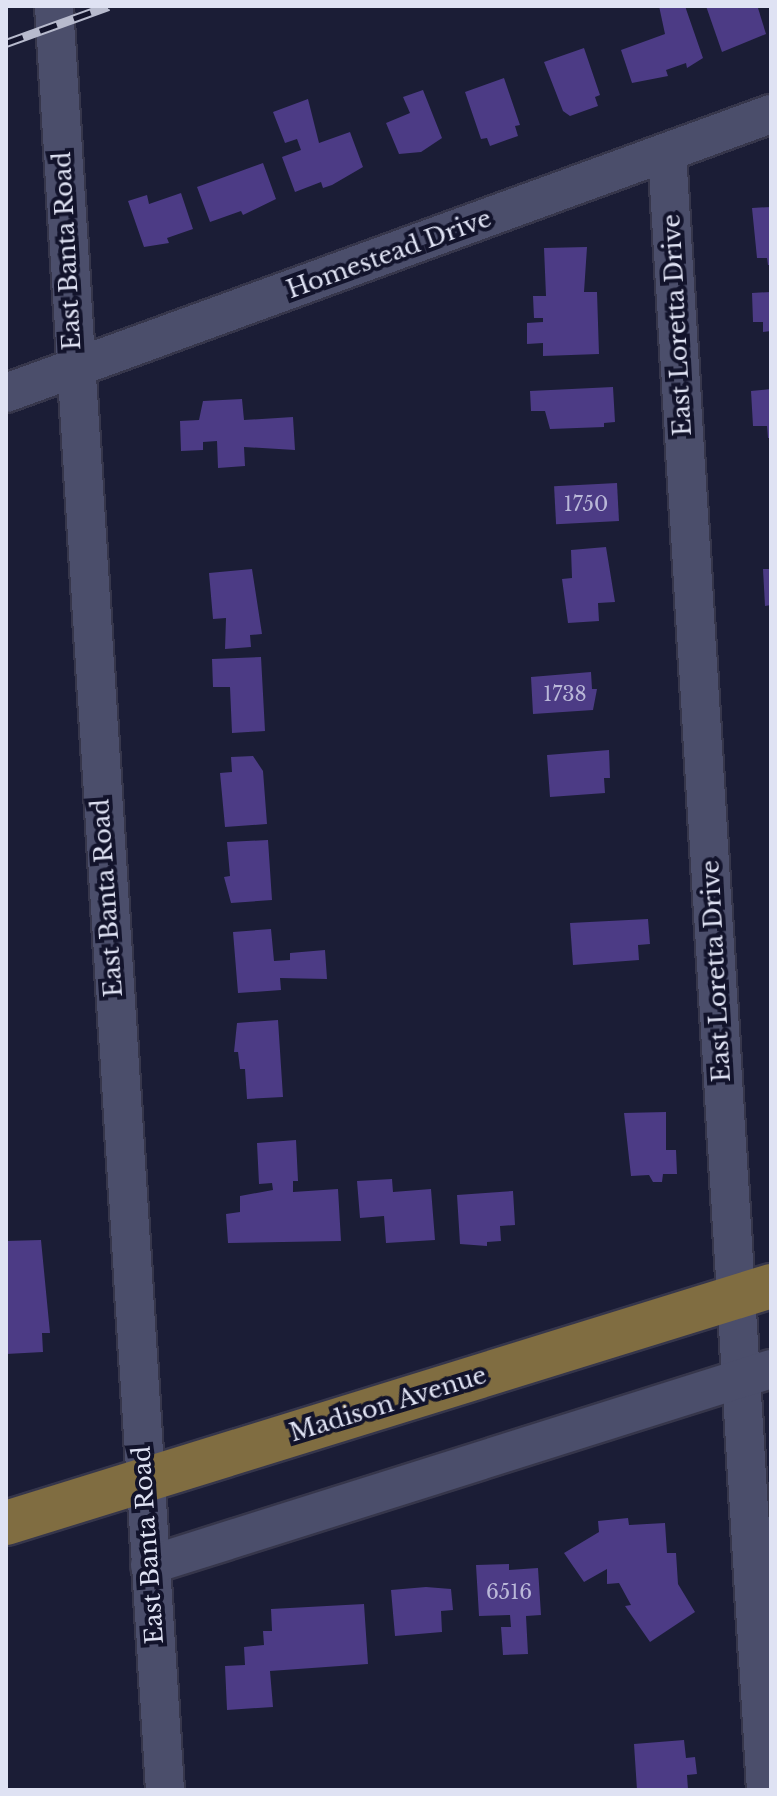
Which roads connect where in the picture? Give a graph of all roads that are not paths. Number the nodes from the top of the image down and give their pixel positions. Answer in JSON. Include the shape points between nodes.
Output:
{"nodes":[{"id":1,"x":54,"y":6,"type":"edge"},
{"id":2,"x":771,"y":114,"type":"edge"},
{"id":3,"x":667,"y":153,"type":"junction"},
{"id":4,"x":73,"y":369,"type":"junction"},
{"id":5,"x":6,"y":393,"type":"edge"},
{"id":6,"x":754,"y":1291,"type":"edge"},
{"id":7,"x":756,"y":1374,"type":"edge"},
{"id":8,"x":144,"y":1479,"type":"junction"},
{"id":9,"x":6,"y":1523,"type":"edge"},
{"id":10,"x":150,"y":1565,"type":"junction"},
{"id":11,"x":165,"y":1790,"type":"edge"},
{"id":12,"x":766,"y":1790,"type":"edge"}],
"edges":[{"from":1,"to":4,"type":"street","name":"East Banta Road"},
{"from":2,"to":3,"type":"street","name":"Homestead Drive"},
{"from":3,"to":4,"type":"street","name":"Homestead Drive"},
{"from":3,"to":6,"type":"street","name":"East Loretta Drive"},
{"from":4,"to":5,"type":"street","name":"Homestead Drive"},
{"from":4,"to":8,"type":"street","name":"East Banta Road"},
{"from":6,"to":7,"type":"street","name":"East Loretta Drive"},
{"from":6,"to":8,"type":"main road","name":"Madison Avenue"},
{"from":7,"to":10,"type":"street"},
{"from":7,"to":12,"type":"street","name":"East Loretta Drive"},
{"from":8,"to":9,"type":"main road","name":"Madison Avenue"},
{"from":8,"to":10,"type":"street","name":"East Banta Road"},
{"from":10,"to":11,"type":"street","name":"East Banta Road"}]}
